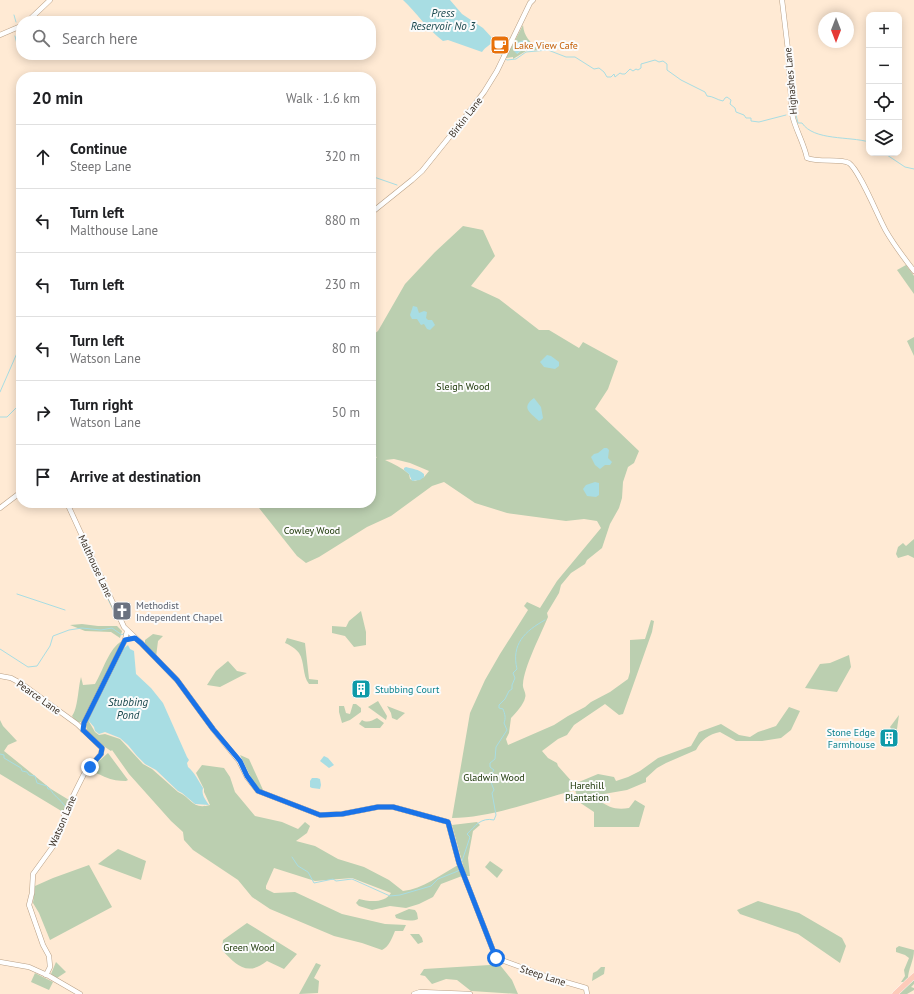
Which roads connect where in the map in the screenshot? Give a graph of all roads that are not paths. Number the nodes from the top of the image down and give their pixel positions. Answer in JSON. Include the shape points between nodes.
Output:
{"nodes":[{"id":1,"x":50,"y":0,"type":"edge"},
{"id":2,"x":533,"y":0,"type":"edge"},
{"id":3,"x":782,"y":0,"type":"edge"},
{"id":4,"x":33,"y":16,"type":"edge"},
{"id":5,"x":16,"y":30,"type":"edge"},
{"id":6,"x":0,"y":35,"type":"edge"},
{"id":7,"x":376,"y":209,"type":"edge"},
{"id":8,"x":914,"y":271,"type":"edge"},
{"id":9,"x":16,"y":496,"type":"edge"},
{"id":10,"x":0,"y":508,"type":"edge"},
{"id":11,"x":69,"y":508,"type":"edge"},
{"id":12,"x":127,"y":631,"type":"junction"},
{"id":13,"x":135,"y":638,"type":"junction"},
{"id":14,"x":125,"y":640,"type":"junction"},
{"id":15,"x":0,"y":676,"type":"edge"},
{"id":16,"x":84,"y":723,"type":"junction"},
{"id":17,"x":77,"y":724,"type":"junction"},
{"id":18,"x":83,"y":730,"type":"junction"},
{"id":19,"x":448,"y":822,"type":"joint"},
{"id":20,"x":0,"y":962,"type":"edge"},
{"id":21,"x":46,"y":975,"type":"junction"},
{"id":22,"x":914,"y":976,"type":"edge"},
{"id":23,"x":80,"y":994,"type":"edge"},
{"id":24,"x":414,"y":994,"type":"edge"},
{"id":25,"x":470,"y":994,"type":"edge"},
{"id":26,"x":588,"y":994,"type":"edge"},
{"id":27,"x":895,"y":994,"type":"edge"}],
"edges":[{"from":1,"to":4,"type":"street"},
{"from":2,"to":7,"type":"street","name":"Birkin Lane","via":[[481,96],[422,171]]},
{"from":3,"to":8,"type":"street","name":"Highashes Lane","via":[[792,114],[807,158],[814,161],[845,162],[851,165],[886,232]]},
{"from":5,"to":6,"type":"street"},
{"from":9,"to":10,"type":"street"},
{"from":11,"to":12,"type":"street","name":"Malthouse Lane"},
{"from":12,"to":13,"type":"street","name":"Malthouse Lane"},
{"from":12,"to":14,"type":"street"},
{"from":13,"to":14,"type":"street"},
{"from":13,"to":19,"type":"street","name":"Malthouse Lane","via":[[177,680],[240,761],[258,791],[320,815],[393,807]]},
{"from":14,"to":16,"type":"street"},
{"from":15,"to":17,"type":"street","name":"Pearce Lane","via":[[22,684]]},
{"from":16,"to":17,"type":"street"},
{"from":16,"to":18,"type":"street"},
{"from":17,"to":18,"type":"street","name":"Watson Lane"},
{"from":18,"to":21,"type":"street","name":"Watson Lane","via":[[102,748],[101,754],[84,774],[54,844],[33,874],[29,905],[49,956],[50,967]]},
{"from":19,"to":26,"type":"street","name":"Steep Lane","via":[[459,863],[496,958],[586,988]]},
{"from":20,"to":21,"type":"street","via":[[24,966]]},
{"from":21,"to":23,"type":"street"},
{"from":22,"to":27,"type":"main road"},
{"from":24,"to":25,"type":"street"}]}
